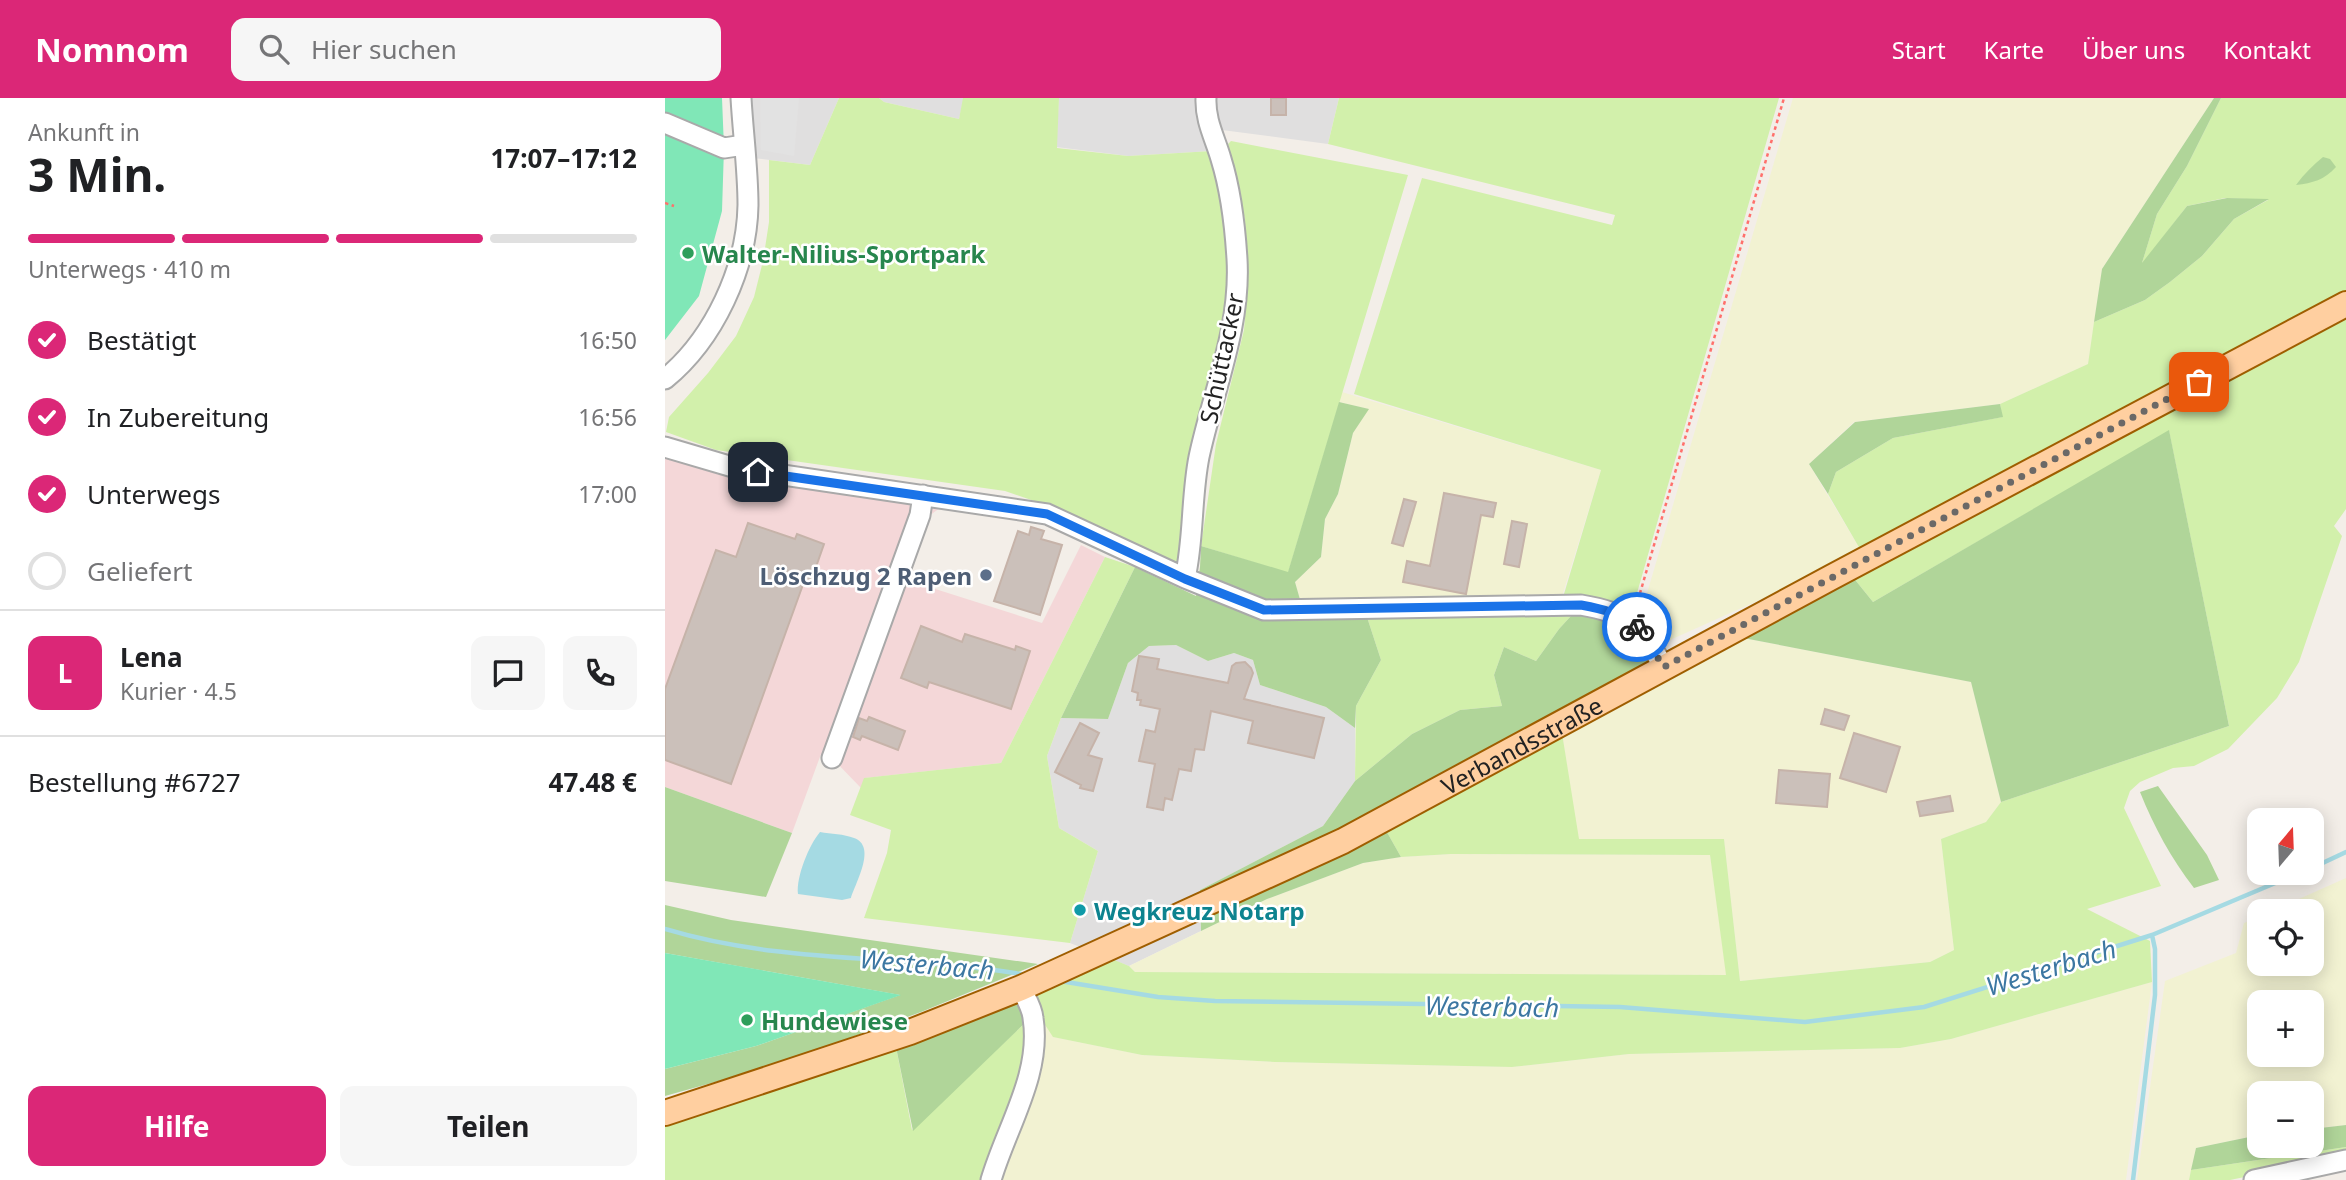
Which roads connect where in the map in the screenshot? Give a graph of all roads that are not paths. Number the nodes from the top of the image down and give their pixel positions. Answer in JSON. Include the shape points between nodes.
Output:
{"nodes":[{"id":1,"x":741,"y":98,"type":"edge"},
{"id":2,"x":1206,"y":98,"type":"edge"},
{"id":3,"x":665,"y":123,"type":"edge"},
{"id":4,"x":744,"y":145,"type":"junction"},
{"id":5,"x":2346,"y":304,"type":"edge"},
{"id":6,"x":665,"y":379,"type":"edge"},
{"id":7,"x":665,"y":447,"type":"edge"},
{"id":8,"x":923,"y":495,"type":"junction"},
{"id":9,"x":1185,"y":579,"type":"junction"},
{"id":10,"x":1664,"y":667,"type":"junction"},
{"id":11,"x":832,"y":758,"type":"dead end"},
{"id":12,"x":1036,"y":981,"type":"junction"},
{"id":13,"x":665,"y":1113,"type":"edge"},
{"id":14,"x":2346,"y":1160,"type":"edge"},
{"id":15,"x":991,"y":1180,"type":"edge"},
{"id":16,"x":2254,"y":1180,"type":"edge"}],
"edges":[{"from":1,"to":4,"type":"street"},
{"from":2,"to":9,"type":"street","name":"Schüttacker","via":[[1205,116],[1222,160],[1230,202],[1238,289],[1192,494]]},
{"from":3,"to":4,"type":"street","via":[[724,148]]},
{"from":4,"to":6,"type":"street","via":[[748,205],[736,272],[702,338]]},
{"from":5,"to":10,"type":"main road","name":"Verbandsstraße"},
{"from":7,"to":8,"type":"street","via":[[736,468]]},
{"from":8,"to":9,"type":"street","via":[[1047,514]]},
{"from":8,"to":11,"type":"street","via":[[920,515]]},
{"from":9,"to":10,"type":"street","via":[[1264,610],[1581,605],[1611,612],[1632,624]]},
{"from":10,"to":12,"type":"main road","name":"Verbandsstraße","via":[[1343,841]]},
{"from":12,"to":13,"type":"main road","name":"Verbandsstraße","via":[[909,1031]]},
{"from":12,"to":15,"type":"street","via":[[1032,1062]]},
{"from":14,"to":16,"type":"street"}]}
